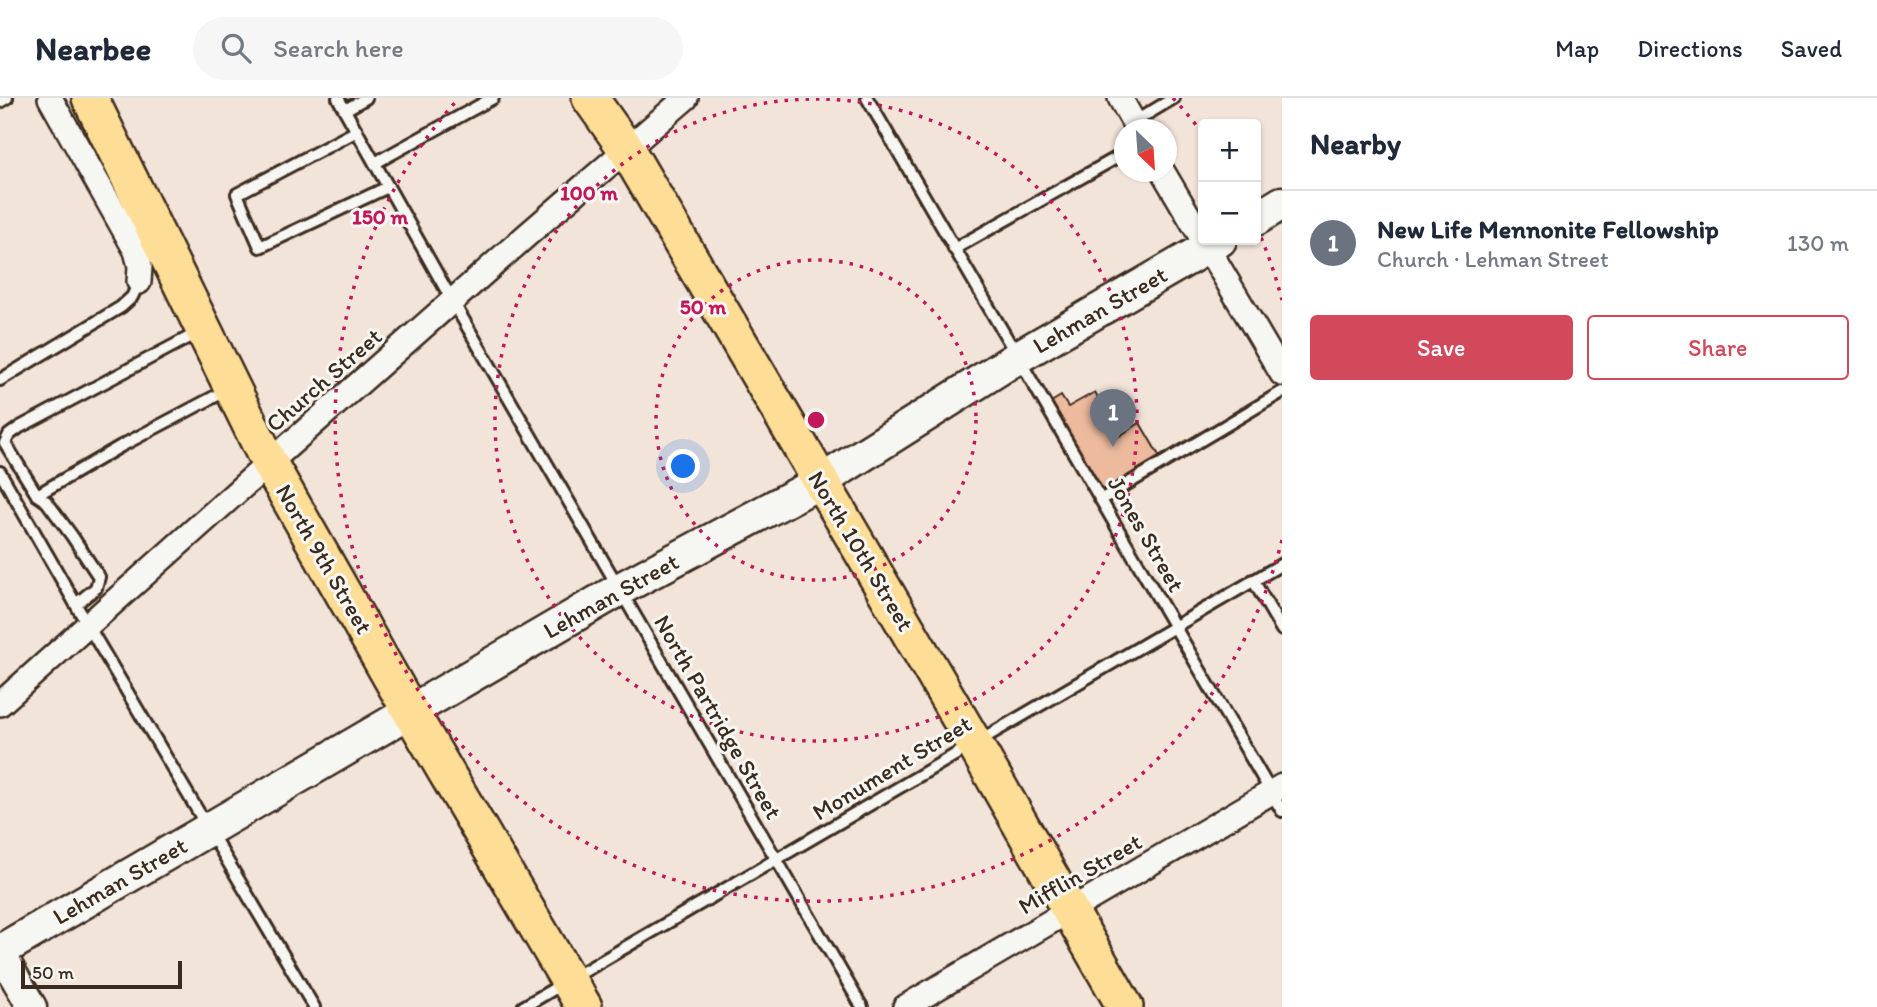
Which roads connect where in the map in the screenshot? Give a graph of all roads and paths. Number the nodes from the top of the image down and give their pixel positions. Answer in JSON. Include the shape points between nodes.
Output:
{"nodes":[{"id":1,"x":7,"y":98,"type":"edge"},
{"id":2,"x":50,"y":98,"type":"edge"},
{"id":3,"x":90,"y":98,"type":"edge"},
{"id":4,"x":338,"y":98,"type":"edge"},
{"id":5,"x":366,"y":98,"type":"edge"},
{"id":6,"x":492,"y":98,"type":"edge"},
{"id":7,"x":590,"y":98,"type":"edge"},
{"id":8,"x":686,"y":98,"type":"edge"},
{"id":9,"x":867,"y":98,"type":"edge"},
{"id":10,"x":1120,"y":98,"type":"edge"},
{"id":11,"x":1174,"y":98,"type":"edge"},
{"id":12,"x":0,"y":102,"type":"edge"},
{"id":13,"x":345,"y":110,"type":"junction"},
{"id":14,"x":1132,"y":119,"type":"edge"},
{"id":15,"x":1146,"y":119,"type":"edge"},
{"id":16,"x":357,"y":131,"type":"junction"},
{"id":17,"x":627,"y":150,"type":"junction"},
{"id":18,"x":1114,"y":159,"type":"edge"},
{"id":19,"x":375,"y":163,"type":"junction"},
{"id":20,"x":1170,"y":182,"type":"edge"},
{"id":21,"x":388,"y":187,"type":"junction"},
{"id":22,"x":1282,"y":203,"type":"edge"},
{"id":23,"x":1261,"y":216,"type":"edge"},
{"id":24,"x":1198,"y":222,"type":"edge"},
{"id":25,"x":1210,"y":245,"type":"edge"},
{"id":26,"x":1214,"y":245,"type":"edge"},
{"id":27,"x":954,"y":249,"type":"junction"},
{"id":28,"x":139,"y":282,"type":"joint"},
{"id":29,"x":453,"y":302,"type":"junction"},
{"id":30,"x":204,"y":330,"type":"junction"},
{"id":31,"x":1018,"y":357,"type":"junction"},
{"id":32,"x":1282,"y":374,"type":"edge"},
{"id":33,"x":0,"y":380,"type":"edge"},
{"id":34,"x":232,"y":388,"type":"junction"},
{"id":35,"x":1282,"y":391,"type":"edge"},
{"id":36,"x":269,"y":463,"type":"junction"},
{"id":37,"x":0,"y":472,"type":"edge"},
{"id":38,"x":820,"y":482,"type":"junction"},
{"id":39,"x":37,"y":495,"type":"junction"},
{"id":40,"x":1102,"y":499,"type":"junction"},
{"id":41,"x":1282,"y":564,"type":"edge"},
{"id":42,"x":1253,"y":580,"type":"junction"},
{"id":43,"x":620,"y":589,"type":"junction"},
{"id":44,"x":76,"y":604,"type":"junction"},
{"id":45,"x":87,"y":624,"type":"junction"},
{"id":46,"x":1175,"y":626,"type":"junction"},
{"id":47,"x":1282,"y":630,"type":"edge"},
{"id":48,"x":0,"y":704,"type":"edge"},
{"id":49,"x":410,"y":712,"type":"junction"},
{"id":50,"x":974,"y":744,"type":"junction"},
{"id":51,"x":1278,"y":796,"type":"edge"},
{"id":52,"x":209,"y":829,"type":"junction"},
{"id":53,"x":777,"y":860,"type":"junction"},
{"id":54,"x":1070,"y":910,"type":"junction"},
{"id":55,"x":0,"y":951,"type":"edge"},
{"id":56,"x":576,"y":994,"type":"edge"},
{"id":57,"x":32,"y":1007,"type":"edge"},
{"id":58,"x":314,"y":1007,"type":"edge"},
{"id":59,"x":523,"y":1007,"type":"edge"},
{"id":60,"x":862,"y":1007,"type":"edge"},
{"id":61,"x":905,"y":1007,"type":"edge"},
{"id":62,"x":1125,"y":1007,"type":"edge"}],
"edges":[{"from":1,"to":12,"type":"lane"},
{"from":2,"to":28,"type":"street","via":[[136,251]]},
{"from":3,"to":30,"type":"main road","name":"North 9th Street"},
{"from":4,"to":13,"type":"lane","name":"North Partridge Street"},
{"from":5,"to":13,"type":"lane"},
{"from":6,"to":19,"type":"lane"},
{"from":7,"to":17,"type":"main road","name":"North 10th Street"},
{"from":8,"to":17,"type":"street","name":"Church Street"},
{"from":9,"to":27,"type":"lane","name":"Jones Street"},
{"from":10,"to":14,"type":"street"},
{"from":11,"to":15,"type":"lane"},
{"from":13,"to":16,"type":"lane","name":"North Partridge Street"},
{"from":16,"to":19,"type":"lane","name":"North Partridge Street"},
{"from":16,"to":21,"type":"lane","via":[[237,194],[260,247]]},
{"from":17,"to":29,"type":"street","name":"Church Street"},
{"from":17,"to":38,"type":"main road","name":"North 10th Street"},
{"from":18,"to":27,"type":"lane"},
{"from":19,"to":21,"type":"lane","name":"North Partridge Street"},
{"from":20,"to":24,"type":"street"},
{"from":21,"to":29,"type":"lane","name":"North Partridge Street"},
{"from":22,"to":23,"type":"main road"},
{"from":25,"to":31,"type":"main road","name":"Lehman Street"},
{"from":26,"to":32,"type":"street"},
{"from":27,"to":31,"type":"lane","name":"Jones Street"},
{"from":28,"to":33,"type":"lane","via":[[121,307]]},
{"from":29,"to":36,"type":"street","name":"Church Street"},
{"from":29,"to":43,"type":"lane","name":"North Partridge Street"},
{"from":30,"to":34,"type":"main road","name":"North 9th Street"},
{"from":30,"to":39,"type":"lane","via":[[9,435],[5,443],[9,452]]},
{"from":31,"to":38,"type":"main road","name":"Lehman Street"},
{"from":31,"to":40,"type":"lane","name":"Jones Street"},
{"from":34,"to":36,"type":"main road","name":"North 9th Street"},
{"from":34,"to":39,"type":"lane"},
{"from":35,"to":40,"type":"lane"},
{"from":36,"to":45,"type":"street","name":"Church Street"},
{"from":36,"to":49,"type":"main road","name":"North 9th Street"},
{"from":37,"to":44,"type":"lane"},
{"from":38,"to":43,"type":"main road","name":"Lehman Street"},
{"from":38,"to":50,"type":"main road","name":"North 10th Street"},
{"from":39,"to":44,"type":"lane","via":[[47,502],[99,577],[96,587]]},
{"from":40,"to":46,"type":"lane","name":"Jones Street"},
{"from":41,"to":42,"type":"lane","name":"Monument Street"},
{"from":42,"to":46,"type":"lane","name":"Monument Street"},
{"from":42,"to":47,"type":"lane"},
{"from":43,"to":49,"type":"main road","name":"Lehman Street"},
{"from":43,"to":53,"type":"lane","name":"North Partridge Street"},
{"from":44,"to":45,"type":"lane"},
{"from":45,"to":48,"type":"street","name":"Church Street"},
{"from":45,"to":52,"type":"lane"},
{"from":46,"to":50,"type":"lane","name":"Monument Street"},
{"from":46,"to":51,"type":"lane","name":"Jones Street"},
{"from":49,"to":52,"type":"main road","name":"Lehman Street"},
{"from":49,"to":56,"type":"main road","name":"North 9th Street"},
{"from":50,"to":53,"type":"lane","name":"Monument Street"},
{"from":50,"to":54,"type":"main road","name":"North 10th Street"},
{"from":51,"to":54,"type":"street","name":"Mifflin Street"},
{"from":52,"to":55,"type":"main road","name":"Lehman Street"},
{"from":52,"to":58,"type":"lane"},
{"from":53,"to":56,"type":"lane","name":"Monument Street"},
{"from":53,"to":60,"type":"lane","name":"North Partridge Street"},
{"from":54,"to":61,"type":"street","name":"Mifflin Street"},
{"from":54,"to":62,"type":"main road","name":"North 10th Street"},
{"from":55,"to":57,"type":"street"},
{"from":56,"to":59,"type":"lane","name":"Monument Street"}]}
